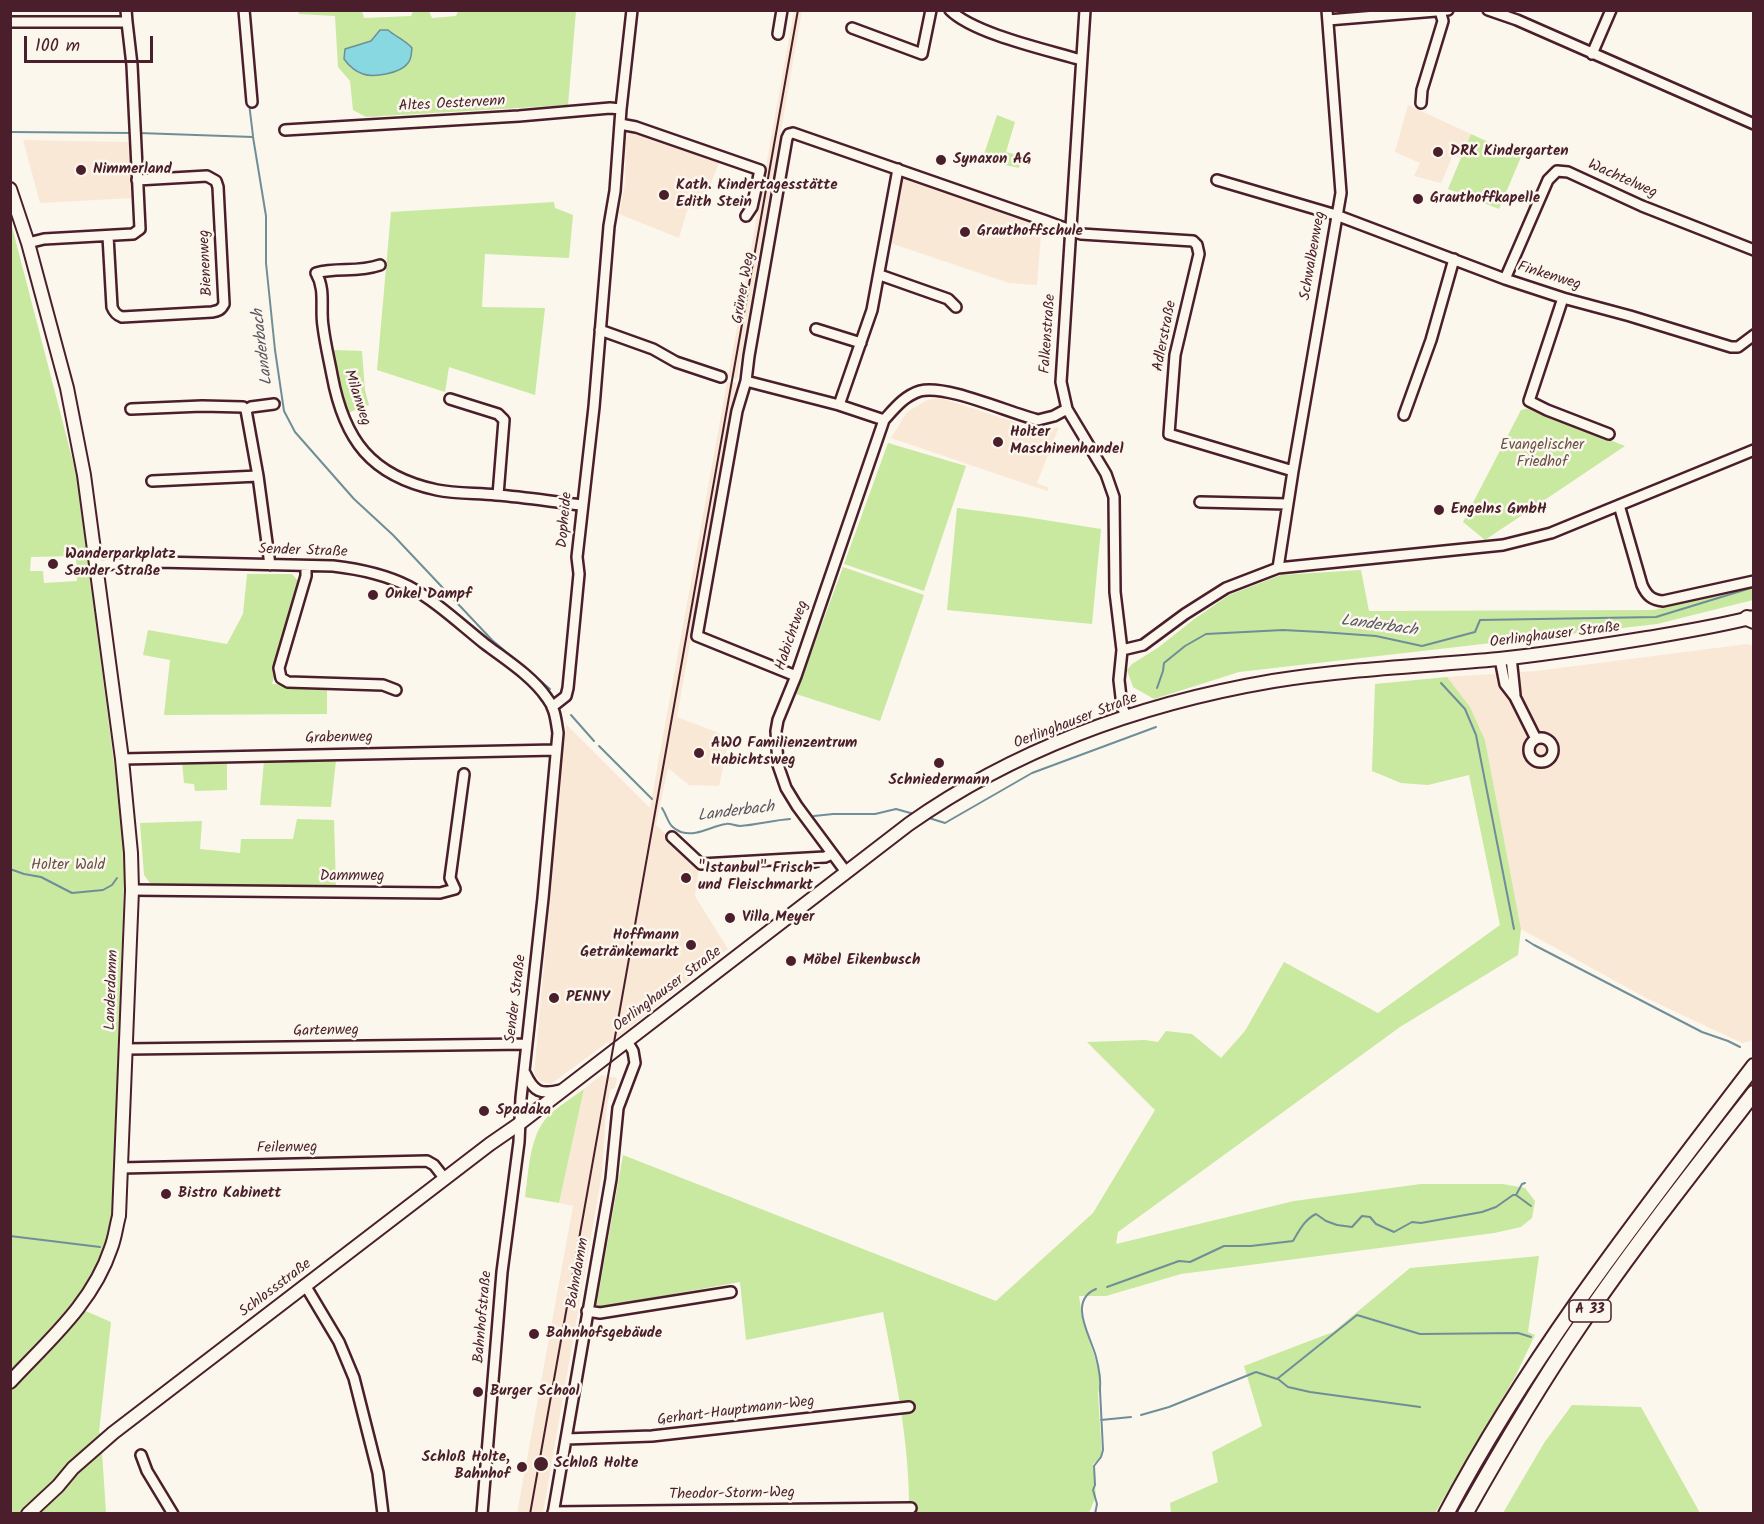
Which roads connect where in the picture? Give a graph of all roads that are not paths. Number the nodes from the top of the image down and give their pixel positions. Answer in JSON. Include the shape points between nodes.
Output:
{"nodes":[{"id":1,"x":30,"y":10,"type":"edge"},
{"id":2,"x":126,"y":10,"type":"edge"},
{"id":3,"x":244,"y":10,"type":"edge"},
{"id":4,"x":632,"y":10,"type":"edge"},
{"id":5,"x":782,"y":10,"type":"edge"},
{"id":6,"x":931,"y":10,"type":"edge"},
{"id":7,"x":950,"y":10,"type":"edge"},
{"id":8,"x":1085,"y":10,"type":"edge"},
{"id":9,"x":1448,"y":10,"type":"edge"},
{"id":10,"x":1488,"y":10,"type":"edge"},
{"id":11,"x":1611,"y":10,"type":"edge"},
{"id":12,"x":1440,"y":11,"type":"edge"},
{"id":13,"x":1328,"y":15,"type":"edge"},
{"id":14,"x":127,"y":21,"type":"junction"},
{"id":15,"x":10,"y":22,"type":"edge"},
{"id":16,"x":33,"y":22,"type":"junction"},
{"id":17,"x":852,"y":28,"type":"dead end"},
{"id":18,"x":778,"y":34,"type":"dead end"},
{"id":19,"x":1592,"y":54,"type":"junction"},
{"id":20,"x":1082,"y":60,"type":"junction"},
{"id":21,"x":252,"y":102,"type":"dead end"},
{"id":22,"x":1421,"y":103,"type":"dead end"},
{"id":23,"x":621,"y":109,"type":"junction"},
{"id":24,"x":620,"y":124,"type":"junction"},
{"id":25,"x":1754,"y":124,"type":"edge"},
{"id":26,"x":285,"y":130,"type":"dead end"},
{"id":27,"x":898,"y":169,"type":"junction"},
{"id":28,"x":137,"y":180,"type":"junction"},
{"id":29,"x":1217,"y":180,"type":"dead end"},
{"id":30,"x":10,"y":189,"type":"edge"},
{"id":31,"x":1336,"y":215,"type":"junction"},
{"id":32,"x":746,"y":216,"type":"dead end"},
{"id":33,"x":1071,"y":231,"type":"junction"},
{"id":34,"x":108,"y":236,"type":"junction"},
{"id":35,"x":28,"y":243,"type":"junction"},
{"id":36,"x":1754,"y":250,"type":"edge"},
{"id":37,"x":1454,"y":259,"type":"junction"},
{"id":38,"x":380,"y":265,"type":"dead end"},
{"id":39,"x":880,"y":275,"type":"junction"},
{"id":40,"x":1505,"y":279,"type":"junction"},
{"id":41,"x":1563,"y":298,"type":"junction"},
{"id":42,"x":956,"y":307,"type":"dead end"},
{"id":43,"x":816,"y":329,"type":"dead end"},
{"id":44,"x":600,"y":330,"type":"junction"},
{"id":45,"x":1754,"y":335,"type":"edge"},
{"id":46,"x":861,"y":343,"type":"junction"},
{"id":47,"x":721,"y":377,"type":"dead end"},
{"id":48,"x":746,"y":381,"type":"junction"},
{"id":49,"x":450,"y":399,"type":"dead end"},
{"id":50,"x":1529,"y":401,"type":"junction"},
{"id":51,"x":274,"y":404,"type":"dead end"},
{"id":52,"x":839,"y":405,"type":"junction"},
{"id":53,"x":1520,"y":408,"type":"dead end"},
{"id":54,"x":131,"y":409,"type":"dead end"},
{"id":55,"x":1067,"y":409,"type":"junction"},
{"id":56,"x":246,"y":410,"type":"junction"},
{"id":57,"x":1404,"y":416,"type":"dead end"},
{"id":58,"x":884,"y":420,"type":"junction"},
{"id":59,"x":1609,"y":434,"type":"dead end"},
{"id":60,"x":1754,"y":450,"type":"edge"},
{"id":61,"x":1293,"y":471,"type":"junction"},
{"id":62,"x":258,"y":476,"type":"junction"},
{"id":63,"x":152,"y":481,"type":"dead end"},
{"id":64,"x":498,"y":495,"type":"junction"},
{"id":65,"x":1200,"y":502,"type":"dead end"},
{"id":66,"x":1287,"y":504,"type":"junction"},
{"id":67,"x":1619,"y":505,"type":"junction"},
{"id":68,"x":582,"y":506,"type":"junction"},
{"id":69,"x":96,"y":565,"type":"junction"},
{"id":70,"x":270,"y":565,"type":"junction"},
{"id":71,"x":306,"y":566,"type":"junction"},
{"id":72,"x":1278,"y":568,"type":"junction"},
{"id":73,"x":1754,"y":581,"type":"edge"},
{"id":74,"x":1751,"y":619,"type":"edge"},
{"id":75,"x":1122,"y":650,"type":"junction"},
{"id":76,"x":1505,"y":658,"type":"junction"},
{"id":77,"x":796,"y":676,"type":"junction"},
{"id":78,"x":396,"y":690,"type":"dead end"},
{"id":79,"x":552,"y":707,"type":"junction"},
{"id":80,"x":1126,"y":717,"type":"junction"},
{"id":81,"x":1536,"y":739,"type":"dead end"},
{"id":82,"x":556,"y":750,"type":"junction"},
{"id":83,"x":122,"y":759,"type":"junction"},
{"id":84,"x":464,"y":774,"type":"dead end"},
{"id":85,"x":672,"y":837,"type":"dead end"},
{"id":86,"x":832,"y":854,"type":"junction"},
{"id":87,"x":846,"y":872,"type":"junction"},
{"id":88,"x":132,"y":890,"type":"junction"},
{"id":89,"x":627,"y":1041,"type":"junction"},
{"id":90,"x":527,"y":1044,"type":"junction"},
{"id":91,"x":126,"y":1049,"type":"junction"},
{"id":92,"x":1754,"y":1066,"type":"edge"},
{"id":93,"x":524,"y":1072,"type":"junction"},
{"id":94,"x":563,"y":1090,"type":"junction"},
{"id":95,"x":1754,"y":1092,"type":"edge"},
{"id":96,"x":519,"y":1124,"type":"junction"},
{"id":97,"x":121,"y":1168,"type":"junction"},
{"id":98,"x":445,"y":1179,"type":"junction"},
{"id":99,"x":305,"y":1285,"type":"junction"},
{"id":100,"x":731,"y":1292,"type":"dead end"},
{"id":101,"x":587,"y":1311,"type":"junction"},
{"id":102,"x":10,"y":1382,"type":"edge"},
{"id":103,"x":909,"y":1407,"type":"dead end"},
{"id":104,"x":566,"y":1439,"type":"junction"},
{"id":105,"x":141,"y":1455,"type":"dead end"},
{"id":106,"x":58,"y":1486,"type":"junction"},
{"id":107,"x":911,"y":1508,"type":"dead end"},
{"id":108,"x":553,"y":1513,"type":"edge"},
{"id":109,"x":28,"y":1514,"type":"edge"},
{"id":110,"x":39,"y":1514,"type":"edge"},
{"id":111,"x":173,"y":1514,"type":"edge"},
{"id":112,"x":383,"y":1514,"type":"edge"},
{"id":113,"x":482,"y":1514,"type":"edge"},
{"id":114,"x":1446,"y":1514,"type":"edge"},
{"id":115,"x":1465,"y":1514,"type":"edge"}],
"edges":[{"from":1,"to":16,"type":"street"},
{"from":2,"to":14,"type":"street"},
{"from":3,"to":21,"type":"street"},
{"from":4,"to":23,"type":"street","name":"Dopheide"},
{"from":5,"to":18,"type":"street"},
{"from":6,"to":17,"type":"street","via":[[922,54]]},
{"from":7,"to":20,"type":"street","via":[[968,23],[994,33]]},
{"from":8,"to":20,"type":"street","name":"Falkenstraße"},
{"from":9,"to":12,"type":"street"},
{"from":10,"to":19,"type":"street"},
{"from":11,"to":19,"type":"street"},
{"from":12,"to":13,"type":"street"},
{"from":12,"to":22,"type":"street","via":[[1443,21]]},
{"from":13,"to":31,"type":"street","name":"Schwalbenweg","via":[[1341,193]]},
{"from":14,"to":16,"type":"street"},
{"from":14,"to":28,"type":"street"},
{"from":15,"to":16,"type":"street"},
{"from":19,"to":25,"type":"street"},
{"from":20,"to":33,"type":"street","name":"Falkenstraße"},
{"from":23,"to":24,"type":"street","name":"Dopheide"},
{"from":23,"to":26,"type":"street","name":"Altes Oestervenn"},
{"from":24,"to":32,"type":"street","via":[[760,170],[752,207]]},
{"from":24,"to":44,"type":"street","name":"Dopheide"},
{"from":27,"to":33,"type":"street","name":"Grüner Weg"},
{"from":27,"to":39,"type":"street"},
{"from":27,"to":48,"type":"street","name":"Grüner Weg","via":[[789,134]]},
{"from":28,"to":34,"type":"street","via":[[140,229],[133,234]]},
{"from":28,"to":34,"type":"street","name":"Bienenweg","via":[[207,176],[216,181],[222,308],[212,312],[118,316],[112,307]]},
{"from":29,"to":31,"type":"street","name":"Finkenweg"},
{"from":30,"to":35,"type":"main road"},
{"from":31,"to":37,"type":"street","name":"Finkenweg"},
{"from":31,"to":61,"type":"street","name":"Schwalbenweg"},
{"from":33,"to":55,"type":"street","name":"Falkenstraße","via":[[1061,382]]},
{"from":33,"to":61,"type":"street","name":"Adlerstraße","via":[[1185,240],[1197,245],[1199,254],[1175,355],[1168,434]]},
{"from":34,"to":35,"type":"street"},
{"from":35,"to":69,"type":"main road","via":[[67,388]]},
{"from":36,"to":40,"type":"street","name":"Wachtelweg","via":[[1568,172],[1557,171],[1548,180]]},
{"from":37,"to":40,"type":"street","name":"Finkenweg"},
{"from":37,"to":57,"type":"street"},
{"from":38,"to":64,"type":"street","name":"Milanweg","via":[[358,271],[316,273],[322,288],[322,324],[334,388],[345,422],[372,460],[400,480],[440,491]]},
{"from":39,"to":42,"type":"street","via":[[948,299]]},
{"from":39,"to":46,"type":"street"},
{"from":40,"to":41,"type":"street","name":"Finkenweg"},
{"from":41,"to":45,"type":"street","name":"Finkenweg","via":[[1731,346],[1738,347]]},
{"from":41,"to":50,"type":"street"},
{"from":43,"to":46,"type":"street"},
{"from":44,"to":47,"type":"street"},
{"from":44,"to":68,"type":"street","name":"Dopheide"},
{"from":46,"to":52,"type":"street"},
{"from":48,"to":52,"type":"street"},
{"from":48,"to":77,"type":"street","name":"Grüner Weg","via":[[737,411],[697,636]]},
{"from":49,"to":64,"type":"street","via":[[498,414],[504,420]]},
{"from":50,"to":53,"type":"street"},
{"from":50,"to":59,"type":"street"},
{"from":51,"to":56,"type":"street"},
{"from":52,"to":58,"type":"street"},
{"from":54,"to":56,"type":"street","via":[[238,406]]},
{"from":55,"to":58,"type":"street","name":"Habichtweg","via":[[1038,420],[947,391],[921,391],[901,401]]},
{"from":55,"to":75,"type":"street","name":"Falkenstraße","via":[[1106,474],[1114,497],[1115,592]]},
{"from":56,"to":62,"type":"street"},
{"from":58,"to":77,"type":"street","name":"Habichtweg"},
{"from":60,"to":67,"type":"street"},
{"from":61,"to":66,"type":"street","name":"Schwalbenweg"},
{"from":62,"to":63,"type":"street"},
{"from":62,"to":70,"type":"street"},
{"from":64,"to":68,"type":"street","name":"Milanweg"},
{"from":65,"to":66,"type":"street"},
{"from":66,"to":72,"type":"street","name":"Schwalbenweg"},
{"from":67,"to":72,"type":"street","via":[[1551,533],[1503,545]]},
{"from":67,"to":73,"type":"street","via":[[1642,585],[1651,598],[1663,601]]},
{"from":68,"to":79,"type":"street","name":"Dopheide","via":[[568,688],[566,696]]},
{"from":69,"to":70,"type":"street","name":"Sender Straße"},
{"from":69,"to":83,"type":"main road","name":"Landerdamm"},
{"from":70,"to":71,"type":"street","name":"Sender Straße"},
{"from":71,"to":78,"type":"street","via":[[279,668],[280,678],[288,682],[383,686]]},
{"from":71,"to":79,"type":"street","name":"Sender Straße","via":[[356,569],[417,591],[532,682]]},
{"from":72,"to":75,"type":"street","via":[[1226,588],[1143,645]]},
{"from":74,"to":76,"type":"main road","name":"Oerlinghauser Straße","via":[[1601,647]]},
{"from":75,"to":80,"type":"street","name":"Falkenstraße","via":[[1119,680]]},
{"from":76,"to":80,"type":"main road","name":"Oerlinghauser Straße","via":[[1275,681],[1216,692]]},
{"from":76,"to":81,"type":"street","via":[[1515,697]]},
{"from":77,"to":86,"type":"street","name":"Habichtweg","via":[[778,720],[778,765],[786,788]]},
{"from":79,"to":82,"type":"street","name":"Sender Straße","via":[[558,733]]},
{"from":80,"to":87,"type":"main road","name":"Oerlinghauser Straße","via":[[1036,751],[991,773],[930,809]]},
{"from":82,"to":83,"type":"street","name":"Grabenweg"},
{"from":82,"to":90,"type":"street","name":"Sender Straße"},
{"from":83,"to":88,"type":"main road","name":"Landerdamm"},
{"from":84,"to":88,"type":"street","name":"Dammweg","via":[[450,878],[455,889]]},
{"from":85,"to":86,"type":"street","via":[[701,864]]},
{"from":86,"to":87,"type":"street","name":"Habichtweg"},
{"from":87,"to":89,"type":"main road","name":"Oerlinghauser Straße"},
{"from":88,"to":91,"type":"main road","name":"Landerdamm"},
{"from":89,"to":94,"type":"main road","name":"Oerlinghauser Straße"},
{"from":89,"to":101,"type":"street","name":"Bahndamm","via":[[635,1063],[618,1108],[611,1179]]},
{"from":90,"to":91,"type":"street","name":"Gartenweg"},
{"from":90,"to":93,"type":"street","name":"Sender Straße"},
{"from":91,"to":97,"type":"main road","name":"Landerdamm"},
{"from":92,"to":114,"type":"highway","number":"A 33","via":[[1590,1284],[1531,1370]]},
{"from":93,"to":94,"type":"street","via":[[530,1084],[541,1092]]},
{"from":93,"to":96,"type":"street","name":"Sender Straße"},
{"from":94,"to":96,"type":"main road","name":"Oerlinghauser Straße"},
{"from":95,"to":115,"type":"highway","number":"A 33","via":[[1579,1326]]},
{"from":96,"to":98,"type":"main road","name":"Schlossstraße"},
{"from":96,"to":113,"type":"street","name":"Bahnhofstraße"},
{"from":97,"to":98,"type":"street","name":"Feilenweg","via":[[427,1161]]},
{"from":97,"to":102,"type":"main road","name":"Landerdamm","via":[[119,1216],[99,1277],[58,1333]]},
{"from":98,"to":99,"type":"main road","name":"Schlossstraße"},
{"from":99,"to":106,"type":"main road","name":"Schlossstraße","via":[[113,1433]]},
{"from":99,"to":112,"type":"street","via":[[339,1342],[354,1378],[378,1473]]},
{"from":100,"to":101,"type":"street","via":[[600,1313]]},
{"from":101,"to":104,"type":"street","name":"Bahndamm"},
{"from":103,"to":104,"type":"street","name":"Gerhart-Hauptmann-Weg","via":[[652,1437]]},
{"from":104,"to":108,"type":"street","name":"Bahndamm"},
{"from":105,"to":111,"type":"street"},
{"from":106,"to":109,"type":"main road","name":"Schlossstraße"},
{"from":106,"to":110,"type":"main road","name":"Schlossstraße"},
{"from":107,"to":108,"type":"street","name":"Theodor-Storm-Weg"}]}
